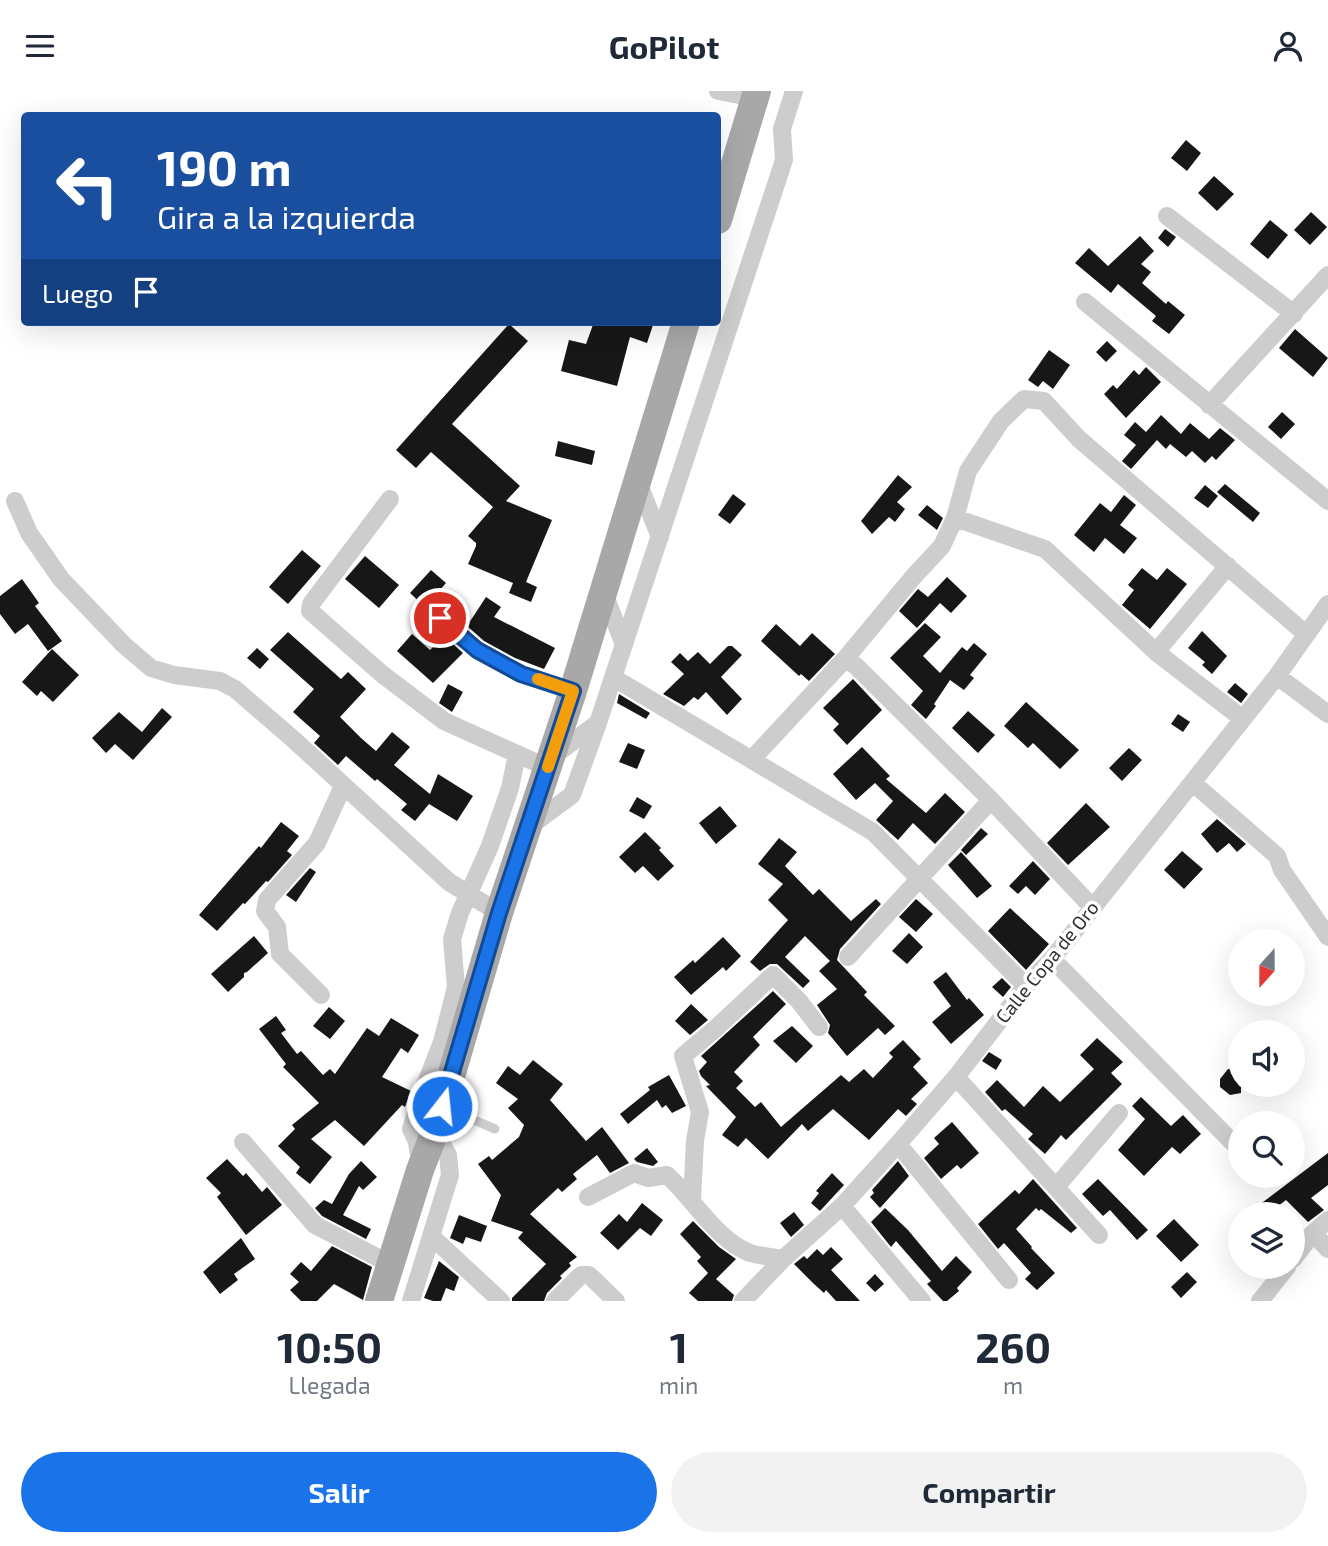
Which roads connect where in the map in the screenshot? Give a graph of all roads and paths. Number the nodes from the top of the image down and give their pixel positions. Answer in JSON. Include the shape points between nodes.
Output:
{"nodes":[{"id":1,"x":718,"y":91,"type":"edge"},
{"id":2,"x":794,"y":91,"type":"edge"},
{"id":3,"x":756,"y":95,"type":"edge"},
{"id":4,"x":721,"y":210,"type":"edge"},
{"id":5,"x":1167,"y":216,"type":"dead end"},
{"id":6,"x":1328,"y":275,"type":"edge"},
{"id":7,"x":1085,"y":302,"type":"dead end"},
{"id":8,"x":1294,"y":314,"type":"junction"},
{"id":9,"x":685,"y":326,"type":"edge"},
{"id":10,"x":1209,"y":405,"type":"junction"},
{"id":11,"x":638,"y":481,"type":"junction"},
{"id":12,"x":390,"y":499,"type":"dead end"},
{"id":13,"x":15,"y":501,"type":"dead end"},
{"id":14,"x":1328,"y":501,"type":"edge"},
{"id":15,"x":955,"y":518,"type":"junction"},
{"id":16,"x":660,"y":537,"type":"junction"},
{"id":17,"x":1228,"y":566,"type":"junction"},
{"id":18,"x":604,"y":592,"type":"junction"},
{"id":19,"x":1328,"y":604,"type":"edge"},
{"id":20,"x":440,"y":618,"type":"dead end"},
{"id":21,"x":1306,"y":634,"type":"junction"},
{"id":22,"x":624,"y":645,"type":"junction"},
{"id":23,"x":1156,"y":652,"type":"junction"},
{"id":24,"x":845,"y":659,"type":"junction"},
{"id":25,"x":1277,"y":676,"type":"junction"},
{"id":26,"x":614,"y":678,"type":"junction"},
{"id":27,"x":573,"y":691,"type":"junction"},
{"id":28,"x":1328,"y":714,"type":"edge"},
{"id":29,"x":1243,"y":719,"type":"junction"},
{"id":30,"x":598,"y":723,"type":"junction"},
{"id":31,"x":517,"y":754,"type":"junction"},
{"id":32,"x":752,"y":759,"type":"junction"},
{"id":33,"x":550,"y":763,"type":"junction"},
{"id":34,"x":1193,"y":783,"type":"junction"},
{"id":35,"x":342,"y":786,"type":"junction"},
{"id":36,"x":991,"y":800,"type":"junction"},
{"id":37,"x":527,"y":828,"type":"junction"},
{"id":38,"x":920,"y":879,"type":"junction"},
{"id":39,"x":468,"y":893,"type":"junction"},
{"id":40,"x":1092,"y":907,"type":"junction"},
{"id":41,"x":499,"y":913,"type":"junction"},
{"id":42,"x":1328,"y":937,"type":"edge"},
{"id":43,"x":848,"y":957,"type":"dead end"},
{"id":44,"x":1052,"y":959,"type":"junction"},
{"id":45,"x":1027,"y":986,"type":"junction"},
{"id":46,"x":321,"y":995,"type":"dead end"},
{"id":47,"x":819,"y":1027,"type":"dead end"},
{"id":48,"x":956,"y":1077,"type":"junction"},
{"id":49,"x":1119,"y":1113,"type":"dead end"},
{"id":50,"x":439,"y":1119,"type":"junction"},
{"id":51,"x":495,"y":1129,"type":"dead end"},
{"id":52,"x":1228,"y":1138,"type":"edge"},
{"id":53,"x":243,"y":1142,"type":"dead end"},
{"id":54,"x":898,"y":1144,"type":"junction"},
{"id":55,"x":420,"y":1170,"type":"junction"},
{"id":56,"x":1056,"y":1187,"type":"junction"},
{"id":57,"x":588,"y":1196,"type":"dead end"},
{"id":58,"x":692,"y":1200,"type":"junction"},
{"id":59,"x":842,"y":1206,"type":"junction"},
{"id":60,"x":1328,"y":1220,"type":"edge"},
{"id":61,"x":1313,"y":1233,"type":"junction"},
{"id":62,"x":1099,"y":1235,"type":"dead end"},
{"id":63,"x":431,"y":1236,"type":"junction"},
{"id":64,"x":1305,"y":1243,"type":"edge"},
{"id":65,"x":1328,"y":1249,"type":"edge"},
{"id":66,"x":783,"y":1259,"type":"junction"},
{"id":67,"x":390,"y":1264,"type":"junction"},
{"id":68,"x":1278,"y":1279,"type":"edge"},
{"id":69,"x":1009,"y":1280,"type":"dead end"},
{"id":70,"x":379,"y":1301,"type":"edge"},
{"id":71,"x":411,"y":1301,"type":"edge"},
{"id":72,"x":502,"y":1301,"type":"edge"},
{"id":73,"x":555,"y":1301,"type":"edge"},
{"id":74,"x":616,"y":1301,"type":"edge"},
{"id":75,"x":743,"y":1301,"type":"edge"},
{"id":76,"x":922,"y":1301,"type":"edge"},
{"id":77,"x":1261,"y":1301,"type":"edge"}],
"edges":[{"from":1,"to":3,"type":"street"},
{"from":2,"to":16,"type":"street","via":[[782,129],[784,160]]},
{"from":3,"to":4,"type":"main road"},
{"from":5,"to":8,"type":"street"},
{"from":6,"to":8,"type":"street"},
{"from":7,"to":10,"type":"street"},
{"from":8,"to":10,"type":"street"},
{"from":9,"to":11,"type":"main road"},
{"from":10,"to":14,"type":"street"},
{"from":11,"to":16,"type":"street"},
{"from":11,"to":18,"type":"main road"},
{"from":12,"to":31,"type":"street","via":[[310,611],[444,721]]},
{"from":13,"to":35,"type":"street","via":[[61,579],[124,645],[151,668],[220,681],[235,689]]},
{"from":15,"to":17,"type":"street","via":[[968,471],[1001,421],[1024,399],[1044,401],[1079,439]]},
{"from":15,"to":23,"type":"street","via":[[1045,549]]},
{"from":15,"to":24,"type":"street","via":[[942,546]]},
{"from":16,"to":22,"type":"street"},
{"from":17,"to":21,"type":"street"},
{"from":17,"to":23,"type":"street"},
{"from":18,"to":22,"type":"street"},
{"from":18,"to":27,"type":"main road"},
{"from":19,"to":21,"type":"street","name":"Calle Copa de Oro"},
{"from":20,"to":27,"type":"street","via":[[477,650],[521,674]]},
{"from":21,"to":25,"type":"street","name":"Calle Copa de Oro"},
{"from":22,"to":26,"type":"street"},
{"from":23,"to":29,"type":"street"},
{"from":24,"to":32,"type":"street"},
{"from":24,"to":36,"type":"street"},
{"from":25,"to":28,"type":"street"},
{"from":25,"to":29,"type":"street","name":"Calle Copa de Oro"},
{"from":26,"to":30,"type":"street"},
{"from":26,"to":32,"type":"street"},
{"from":27,"to":33,"type":"main road"},
{"from":29,"to":34,"type":"street","name":"Calle Copa de Oro"},
{"from":30,"to":33,"type":"street"},
{"from":30,"to":37,"type":"street","via":[[572,795]]},
{"from":31,"to":33,"type":"street"},
{"from":31,"to":39,"type":"street","via":[[490,846]]},
{"from":32,"to":38,"type":"street","via":[[873,832]]},
{"from":33,"to":37,"type":"main road"},
{"from":34,"to":40,"type":"street","name":"Calle Copa de Oro"},
{"from":34,"to":42,"type":"street","via":[[1277,856]]},
{"from":35,"to":39,"type":"street","via":[[449,882]]},
{"from":35,"to":46,"type":"street","via":[[317,843],[267,900],[265,911],[277,927],[281,954]]},
{"from":36,"to":38,"type":"street"},
{"from":36,"to":40,"type":"street"},
{"from":37,"to":41,"type":"main road"},
{"from":38,"to":43,"type":"street"},
{"from":38,"to":45,"type":"street"},
{"from":39,"to":41,"type":"street"},
{"from":39,"to":55,"type":"street","via":[[452,939],[456,987],[411,1129]]},
{"from":40,"to":44,"type":"street","name":"Calle Copa de Oro"},
{"from":41,"to":50,"type":"main road"},
{"from":44,"to":45,"type":"street","name":"Calle Copa de Oro"},
{"from":44,"to":52,"type":"street"},
{"from":45,"to":48,"type":"street","name":"Calle Copa de Oro"},
{"from":47,"to":58,"type":"street","via":[[773,975],[683,1056],[700,1112]]},
{"from":48,"to":54,"type":"street","name":"Calle Copa de Oro"},
{"from":48,"to":56,"type":"street"},
{"from":49,"to":56,"type":"street"},
{"from":50,"to":51,"type":"lane"},
{"from":50,"to":55,"type":"main road"},
{"from":50,"to":63,"type":"street","via":[[450,1175]]},
{"from":53,"to":67,"type":"street","via":[[315,1225]]},
{"from":54,"to":59,"type":"street","name":"Calle Copa de Oro"},
{"from":54,"to":69,"type":"street"},
{"from":55,"to":67,"type":"main road"},
{"from":56,"to":62,"type":"street"},
{"from":57,"to":58,"type":"street","via":[[634,1173],[648,1178],[667,1175]]},
{"from":58,"to":66,"type":"street","via":[[725,1238],[750,1253]]},
{"from":59,"to":66,"type":"street","name":"Calle Copa de Oro"},
{"from":59,"to":76,"type":"street"},
{"from":60,"to":61,"type":"street"},
{"from":61,"to":64,"type":"street"},
{"from":61,"to":65,"type":"street"},
{"from":63,"to":71,"type":"street"},
{"from":63,"to":72,"type":"street"},
{"from":66,"to":75,"type":"street","name":"Calle Copa de Oro"},
{"from":67,"to":70,"type":"main road"},
{"from":68,"to":77,"type":"street"},
{"from":73,"to":74,"type":"street","via":[[581,1275],[589,1275]]}]}
